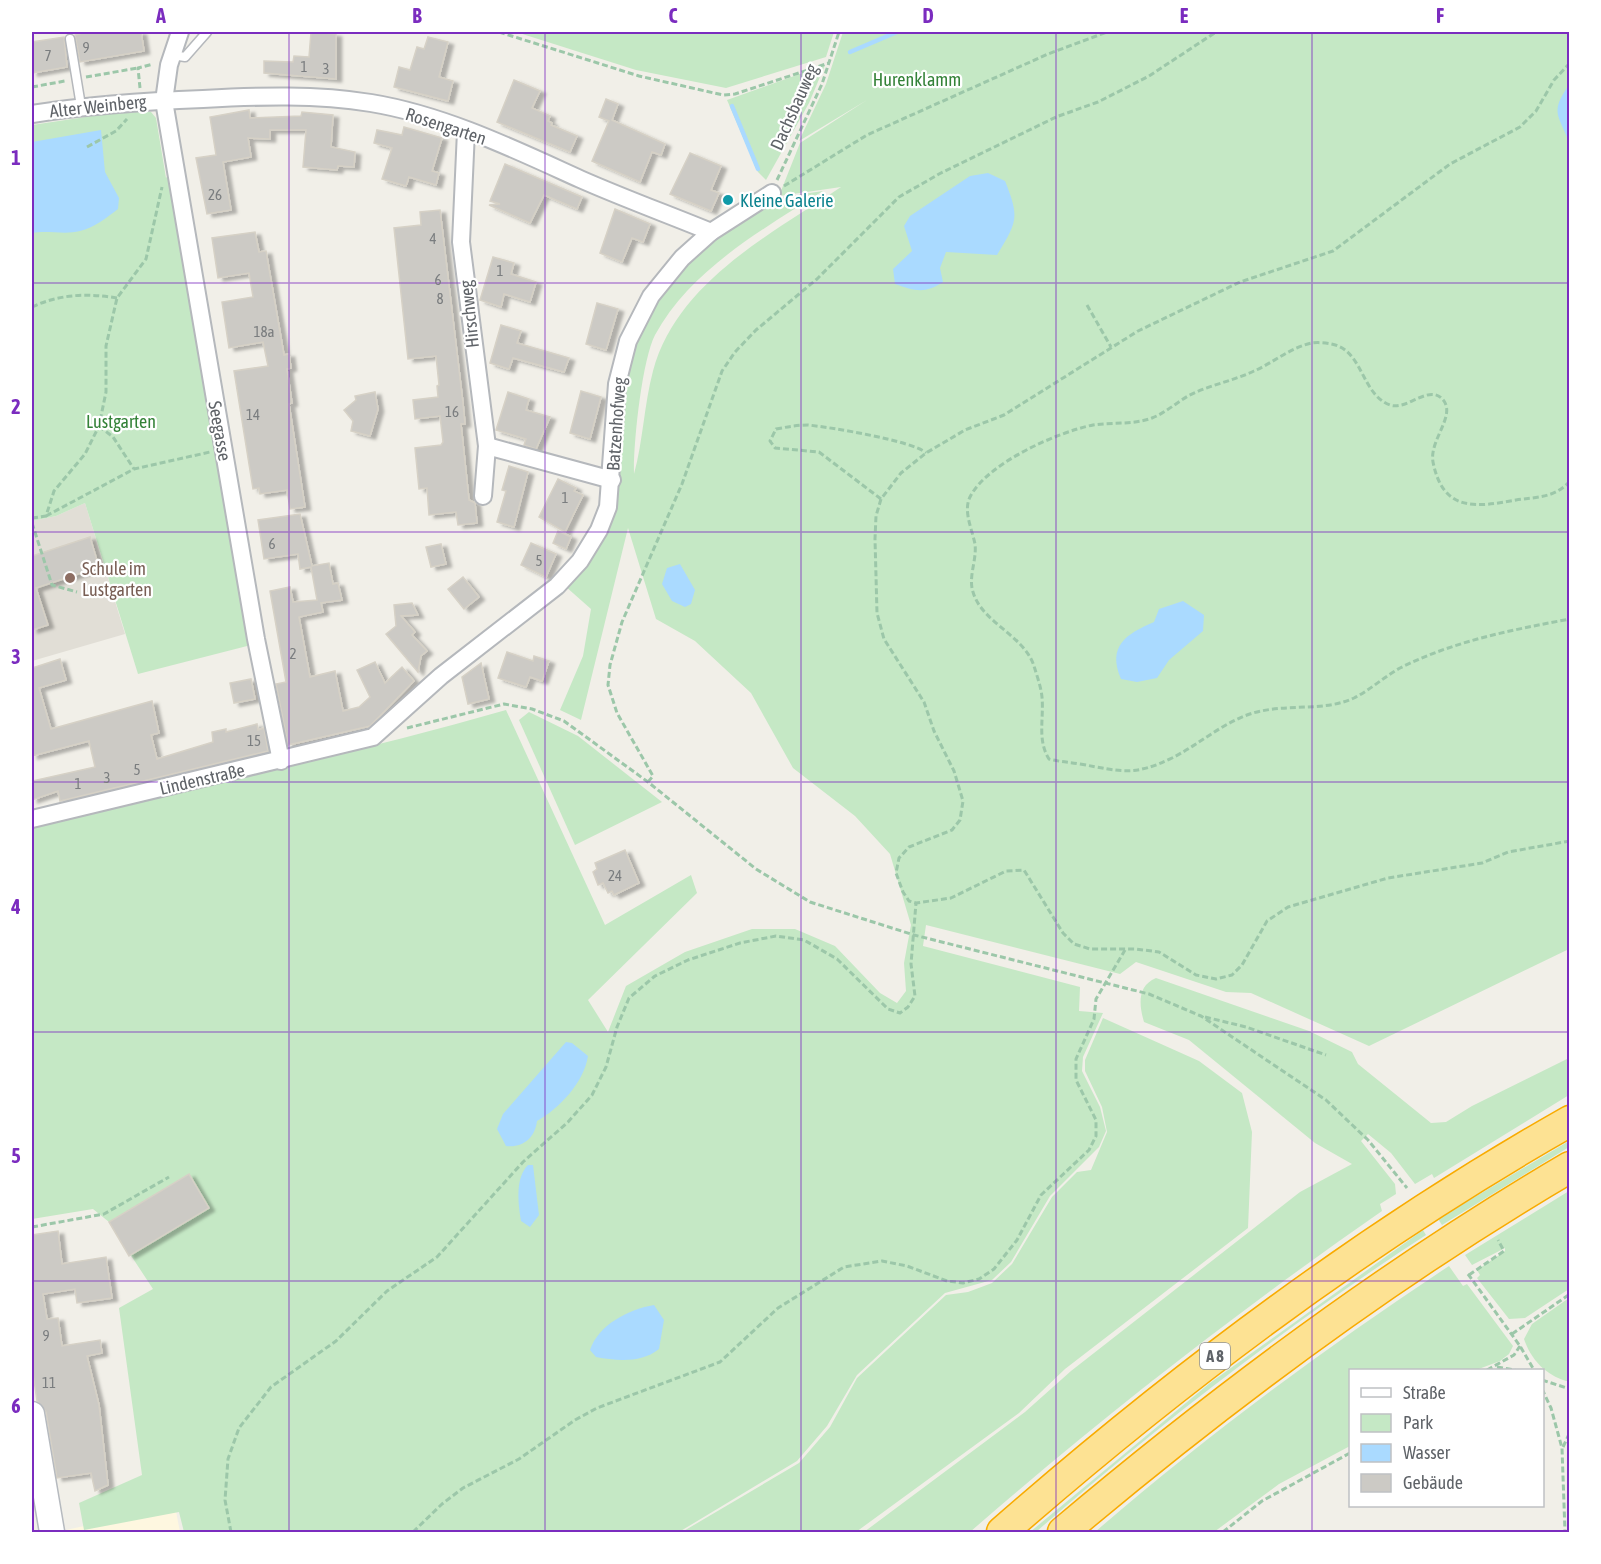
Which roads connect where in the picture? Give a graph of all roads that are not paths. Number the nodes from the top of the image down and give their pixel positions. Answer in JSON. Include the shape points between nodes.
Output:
{"nodes":[{"id":1,"x":180,"y":32,"type":"edge"},
{"id":2,"x":207,"y":32,"type":"edge"},
{"id":3,"x":70,"y":39,"type":"dead end"},
{"id":4,"x":171,"y":60,"type":"junction"},
{"id":5,"x":164,"y":100,"type":"junction"},
{"id":6,"x":81,"y":106,"type":"junction"},
{"id":7,"x":32,"y":114,"type":"edge"},
{"id":8,"x":466,"y":131,"type":"junction"},
{"id":9,"x":772,"y":193,"type":"road end"},
{"id":10,"x":711,"y":232,"type":"junction"},
{"id":11,"x":487,"y":446,"type":"junction"},
{"id":12,"x":612,"y":480,"type":"junction"},
{"id":13,"x":483,"y":496,"type":"dead end"},
{"id":14,"x":373,"y":737,"type":"joint"},
{"id":15,"x":281,"y":761,"type":"junction"},
{"id":16,"x":32,"y":819,"type":"edge"},
{"id":17,"x":1569,"y":1121,"type":"edge"},
{"id":18,"x":1569,"y":1167,"type":"edge"},
{"id":19,"x":32,"y":1414,"type":"edge"},
{"id":20,"x":52,"y":1533,"type":"edge"},
{"id":21,"x":1002,"y":1533,"type":"edge"},
{"id":22,"x":1063,"y":1533,"type":"edge"}],
"edges":[{"from":1,"to":4,"type":"street","name":"Seegasse"},
{"from":2,"to":4,"type":"lane","via":[[185,57]]},
{"from":3,"to":6,"type":"lane"},
{"from":4,"to":5,"type":"street","name":"Seegasse"},
{"from":5,"to":6,"type":"street","name":"Alter Weinberg"},
{"from":5,"to":8,"type":"street","name":"Rosengarten","via":[[336,100],[372,104]]},
{"from":5,"to":15,"type":"street","name":"Seegasse","via":[[256,639]]},
{"from":6,"to":7,"type":"street","name":"Alter Weinberg"},
{"from":8,"to":10,"type":"street","name":"Rosengarten"},
{"from":8,"to":11,"type":"street","name":"Hirschweg","via":[[461,242]]},
{"from":9,"to":10,"type":"street","name":"Batzenhofweg"},
{"from":10,"to":12,"type":"street","name":"Batzenhofweg","via":[[682,258],[651,296],[628,341],[617,384]]},
{"from":11,"to":12,"type":"street"},
{"from":11,"to":13,"type":"street","name":"Hirschweg"},
{"from":12,"to":14,"type":"street","name":"Batzenhofweg","via":[[599,530],[580,561],[557,586],[441,676]]},
{"from":14,"to":15,"type":"street","name":"Lindenstraße"},
{"from":15,"to":16,"type":"street","name":"Lindenstraße"},
{"from":17,"to":21,"type":"highway","number":"A 8","via":[[1442,1197],[1262,1321],[1065,1476]]},
{"from":18,"to":22,"type":"highway","number":"A 8","via":[[1464,1231],[1306,1339],[1180,1434]]},
{"from":19,"to":20,"type":"street"}]}
